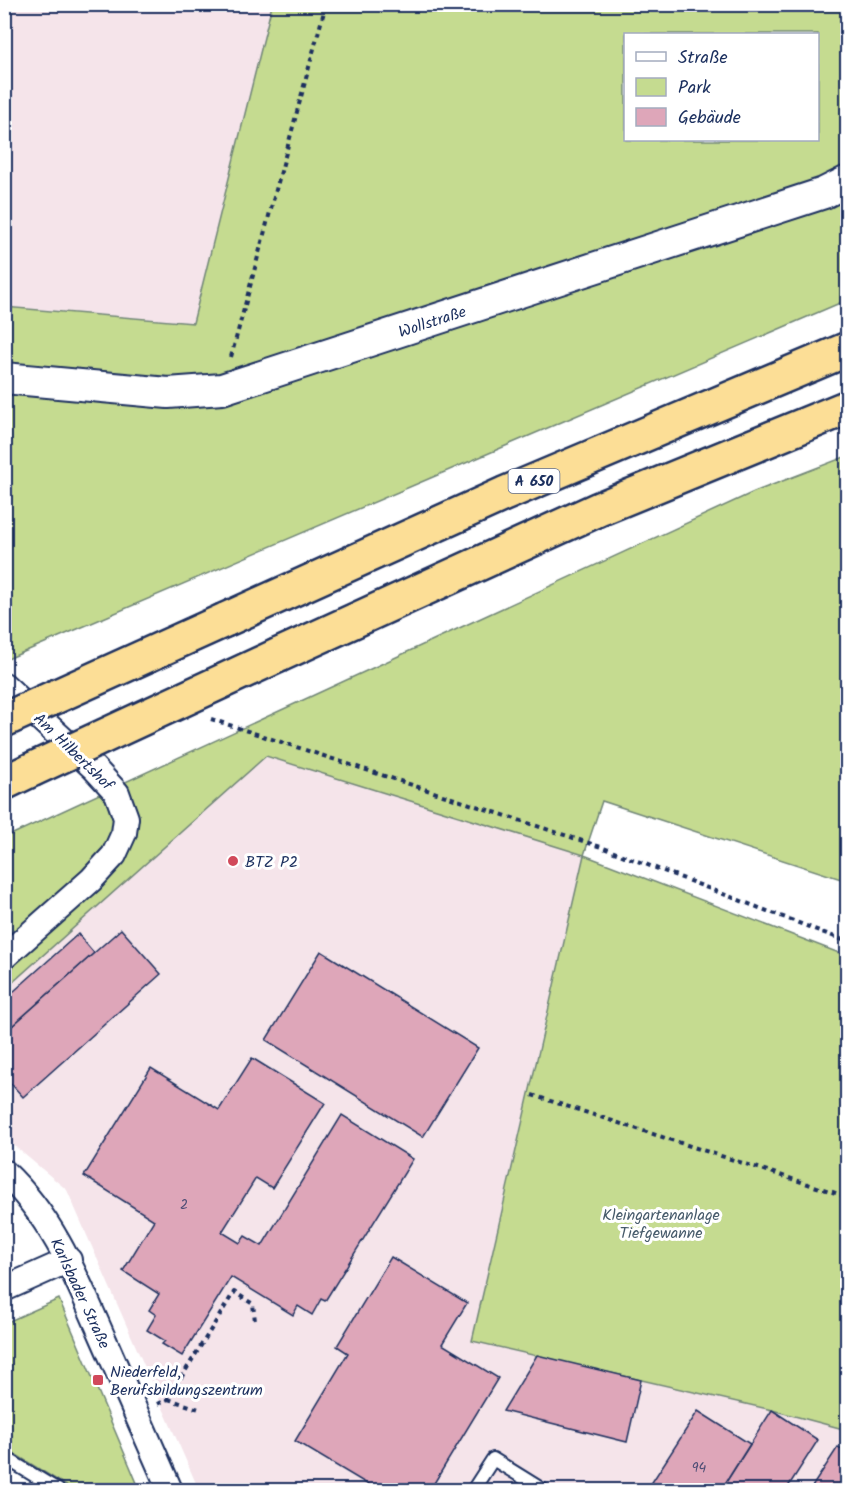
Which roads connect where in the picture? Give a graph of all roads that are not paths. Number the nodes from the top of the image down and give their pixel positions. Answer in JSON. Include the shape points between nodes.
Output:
{"nodes":[{"id":1,"x":848,"y":181,"type":"edge"},
{"id":2,"x":848,"y":349,"type":"edge"},
{"id":3,"x":4,"y":378,"type":"edge"},
{"id":4,"x":848,"y":407,"type":"edge"},
{"id":5,"x":4,"y":685,"type":"edge"},
{"id":6,"x":4,"y":720,"type":"edge"},
{"id":7,"x":18,"y":777,"type":"edge"},
{"id":8,"x":4,"y":957,"type":"edge"},
{"id":9,"x":4,"y":1172,"type":"edge"},
{"id":10,"x":69,"y":1260,"type":"junction"},
{"id":11,"x":4,"y":1289,"type":"edge"},
{"id":12,"x":4,"y":1457,"type":"edge"},
{"id":13,"x":58,"y":1491,"type":"edge"},
{"id":14,"x":170,"y":1491,"type":"edge"},
{"id":15,"x":473,"y":1491,"type":"edge"},
{"id":16,"x":543,"y":1491,"type":"edge"}],
"edges":[{"from":1,"to":3,"type":"street","name":"Wollstraße","via":[[824,193],[222,389],[168,393]]},
{"from":2,"to":6,"type":"highway","number":"A 650","bridge":true,"via":[[504,494]]},
{"from":4,"to":7,"type":"highway","bridge":true,"via":[[599,509]]},
{"from":5,"to":8,"type":"street","name":"Am Hilbertshof","via":[[117,793],[126,818],[114,855]]},
{"from":9,"to":10,"type":"street","name":"Karlsbader Straße","via":[[43,1216]]},
{"from":10,"to":11,"type":"street"},
{"from":10,"to":14,"type":"street","name":"Karlsbader Straße"},
{"from":12,"to":13,"type":"lane"},
{"from":15,"to":16,"type":"lane","via":[[492,1460]]}]}
